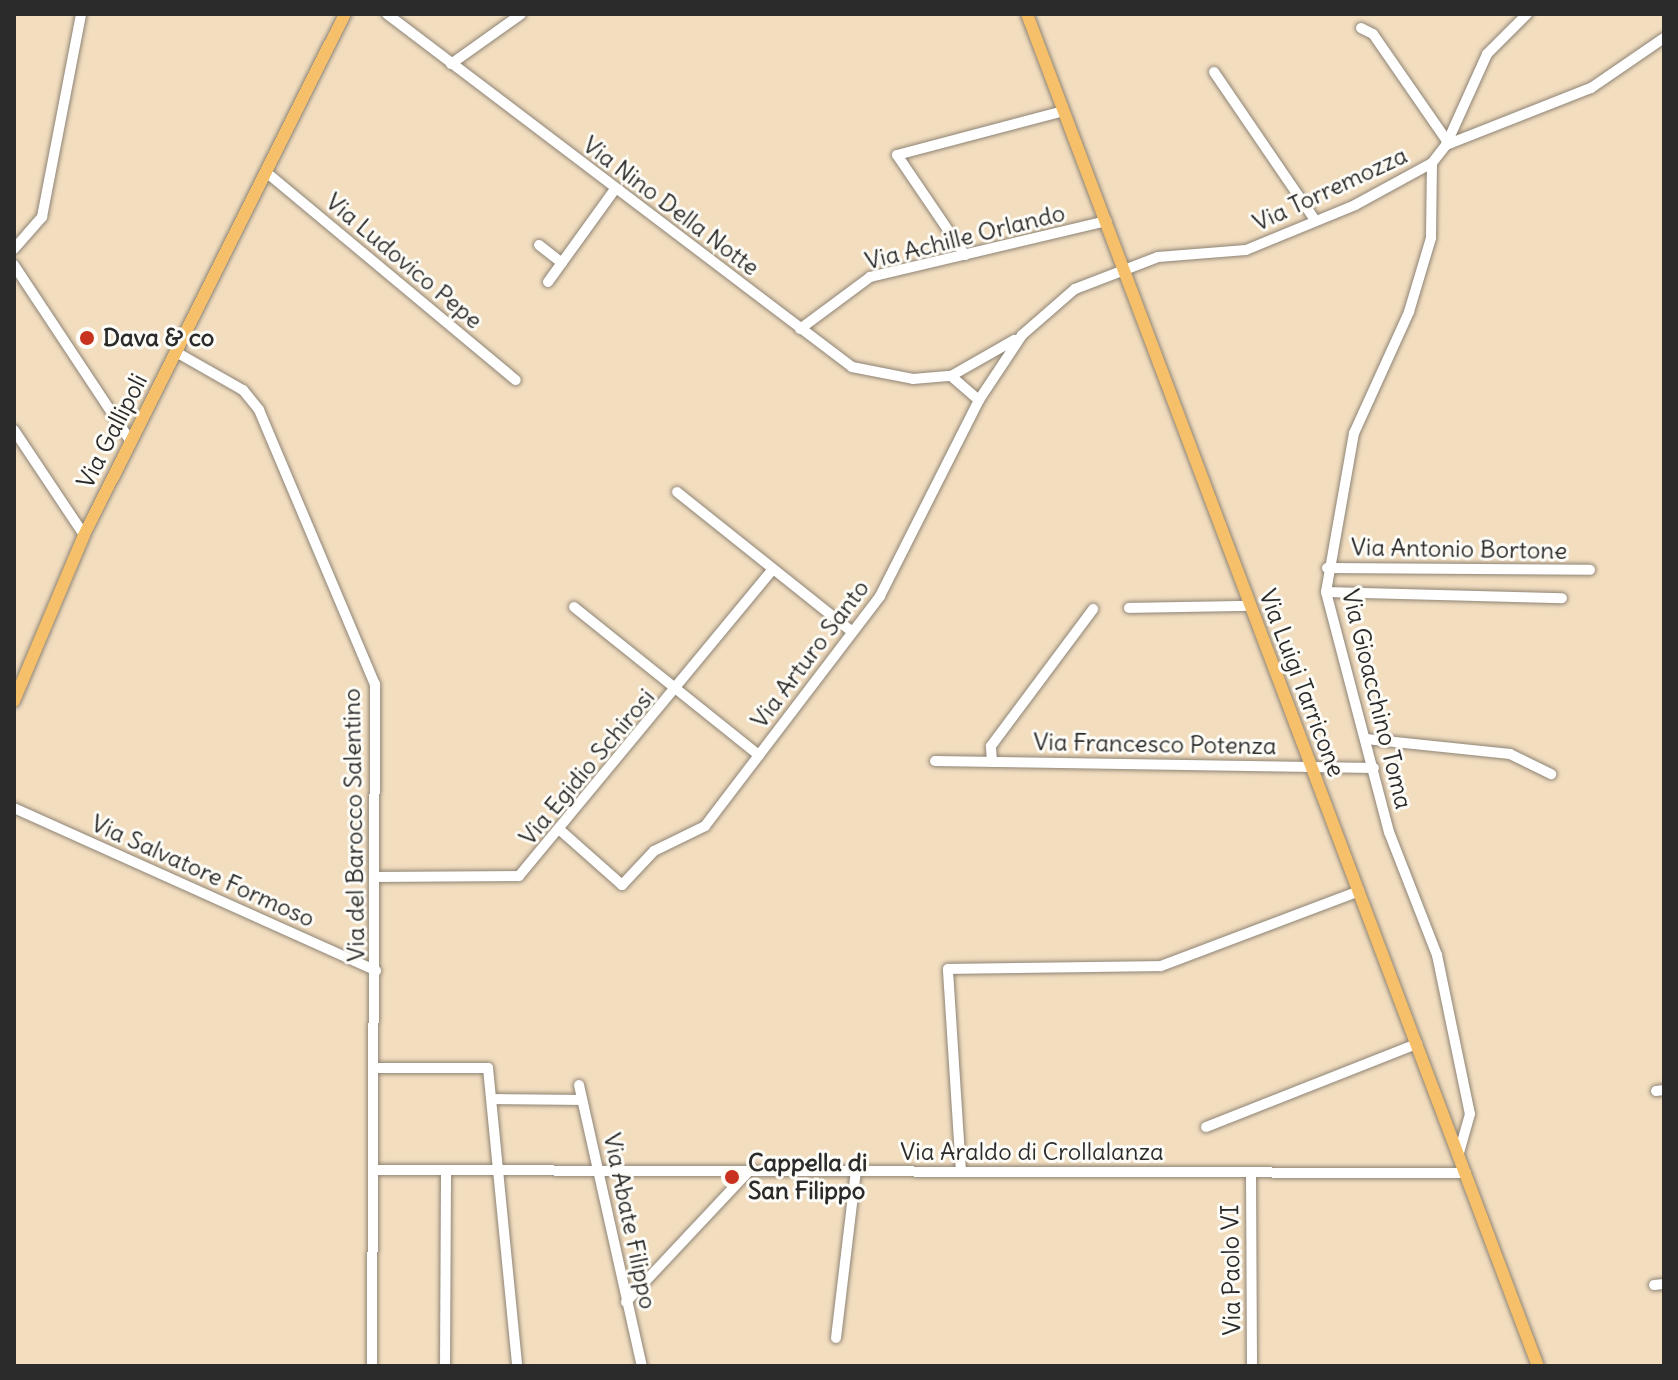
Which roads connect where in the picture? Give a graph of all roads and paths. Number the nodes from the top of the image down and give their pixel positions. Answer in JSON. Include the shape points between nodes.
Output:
{"nodes":[{"id":1,"x":81,"y":14,"type":"edge"},
{"id":2,"x":345,"y":14,"type":"edge"},
{"id":3,"x":387,"y":14,"type":"edge"},
{"id":4,"x":521,"y":14,"type":"edge"},
{"id":5,"x":1027,"y":14,"type":"edge"},
{"id":6,"x":1527,"y":14,"type":"edge"},
{"id":7,"x":1361,"y":28,"type":"dead end"},
{"id":8,"x":1664,"y":38,"type":"edge"},
{"id":9,"x":451,"y":64,"type":"junction"},
{"id":10,"x":1214,"y":72,"type":"dead end"},
{"id":11,"x":1063,"y":111,"type":"junction"},
{"id":12,"x":1447,"y":143,"type":"junction"},
{"id":13,"x":1432,"y":163,"type":"junction"},
{"id":14,"x":266,"y":172,"type":"junction"},
{"id":15,"x":615,"y":189,"type":"junction"},
{"id":16,"x":1313,"y":217,"type":"junction"},
{"id":17,"x":1106,"y":221,"type":"junction"},
{"id":18,"x":539,"y":245,"type":"dead end"},
{"id":19,"x":14,"y":249,"type":"edge"},
{"id":20,"x":965,"y":255,"type":"junction"},
{"id":21,"x":562,"y":263,"type":"junction"},
{"id":22,"x":14,"y":265,"type":"edge"},
{"id":23,"x":1124,"y":269,"type":"junction"},
{"id":24,"x":548,"y":282,"type":"dead end"},
{"id":25,"x":800,"y":329,"type":"junction"},
{"id":26,"x":1022,"y":335,"type":"junction"},
{"id":27,"x":176,"y":352,"type":"junction"},
{"id":28,"x":951,"y":376,"type":"junction"},
{"id":29,"x":516,"y":380,"type":"dead end"},
{"id":30,"x":979,"y":400,"type":"junction"},
{"id":31,"x":14,"y":430,"type":"edge"},
{"id":32,"x":131,"y":442,"type":"junction"},
{"id":33,"x":677,"y":492,"type":"dead end"},
{"id":34,"x":84,"y":535,"type":"junction"},
{"id":35,"x":1327,"y":568,"type":"junction"},
{"id":36,"x":773,"y":569,"type":"junction"},
{"id":37,"x":1590,"y":570,"type":"dead end"},
{"id":38,"x":1326,"y":592,"type":"junction"},
{"id":39,"x":1562,"y":598,"type":"dead end"},
{"id":40,"x":1249,"y":606,"type":"junction"},
{"id":41,"x":574,"y":607,"type":"dead end"},
{"id":42,"x":1129,"y":608,"type":"dead end"},
{"id":43,"x":1093,"y":609,"type":"dead end"},
{"id":44,"x":851,"y":631,"type":"junction"},
{"id":45,"x":677,"y":690,"type":"junction"},
{"id":46,"x":14,"y":701,"type":"edge"},
{"id":47,"x":1366,"y":739,"type":"junction"},
{"id":48,"x":756,"y":753,"type":"junction"},
{"id":49,"x":935,"y":761,"type":"dead end"},
{"id":50,"x":992,"y":762,"type":"junction"},
{"id":51,"x":1310,"y":765,"type":"junction"},
{"id":52,"x":1374,"y":768,"type":"junction"},
{"id":53,"x":1551,"y":774,"type":"dead end"},
{"id":54,"x":14,"y":808,"type":"edge"},
{"id":55,"x":560,"y":830,"type":"junction"},
{"id":56,"x":376,"y":877,"type":"junction"},
{"id":57,"x":1359,"y":891,"type":"junction"},
{"id":58,"x":376,"y":971,"type":"junction"},
{"id":59,"x":1417,"y":1044,"type":"junction"},
{"id":60,"x":375,"y":1068,"type":"junction"},
{"id":61,"x":579,"y":1085,"type":"dead end"},
{"id":62,"x":492,"y":1099,"type":"junction"},
{"id":63,"x":582,"y":1100,"type":"junction"},
{"id":64,"x":1206,"y":1127,"type":"dead end"},
{"id":65,"x":1459,"y":1153,"type":"junction"},
{"id":66,"x":374,"y":1170,"type":"junction"},
{"id":67,"x":598,"y":1170,"type":"junction"},
{"id":68,"x":750,"y":1170,"type":"junction"},
{"id":69,"x":446,"y":1171,"type":"junction"},
{"id":70,"x":498,"y":1171,"type":"junction"},
{"id":71,"x":856,"y":1171,"type":"junction"},
{"id":72,"x":961,"y":1172,"type":"junction"},
{"id":73,"x":1251,"y":1173,"type":"junction"},
{"id":74,"x":1466,"y":1173,"type":"junction"},
{"id":75,"x":626,"y":1302,"type":"junction"},
{"id":76,"x":836,"y":1338,"type":"dead end"},
{"id":77,"x":372,"y":1366,"type":"edge"},
{"id":78,"x":445,"y":1366,"type":"edge"},
{"id":79,"x":517,"y":1366,"type":"edge"},
{"id":80,"x":642,"y":1366,"type":"edge"},
{"id":81,"x":1252,"y":1366,"type":"edge"},
{"id":82,"x":1538,"y":1366,"type":"edge"}],
"edges":[{"from":1,"to":19,"type":"street","via":[[42,217]]},
{"from":2,"to":14,"type":"main road","name":"Via Gallipoli"},
{"from":3,"to":9,"type":"street","name":"Via Nino Della Notte"},
{"from":4,"to":9,"type":"street"},
{"from":5,"to":11,"type":"main road","name":"Via Luigi Tarricone"},
{"from":6,"to":12,"type":"street","name":"Via Torremozza","via":[[1487,54]]},
{"from":7,"to":12,"type":"street","via":[[1373,34]]},
{"from":8,"to":12,"type":"street","via":[[1591,88]]},
{"from":9,"to":15,"type":"street","name":"Via Nino Della Notte"},
{"from":10,"to":16,"type":"street"},
{"from":11,"to":17,"type":"main road","name":"Via Luigi Tarricone"},
{"from":11,"to":20,"type":"street","via":[[897,155]]},
{"from":12,"to":13,"type":"street","name":"Via Torremozza"},
{"from":13,"to":16,"type":"street","name":"Via Torremozza","via":[[1355,205]]},
{"from":13,"to":35,"type":"street","name":"Via Gioacchino Toma","via":[[1431,238],[1409,312],[1354,433]]},
{"from":14,"to":27,"type":"main road","name":"Via Gallipoli"},
{"from":14,"to":29,"type":"street","name":"Via Ludovico Pepe"},
{"from":15,"to":21,"type":"street"},
{"from":15,"to":25,"type":"street","name":"Via Nino Della Notte"},
{"from":16,"to":23,"type":"street","name":"Via Torremozza","via":[[1246,250],[1182,253]]},
{"from":17,"to":20,"type":"street","name":"Via Achille Orlando"},
{"from":17,"to":23,"type":"main road","name":"Via Luigi Tarricone"},
{"from":18,"to":21,"type":"street"},
{"from":20,"to":25,"type":"street","name":"Via Achille Orlando","via":[[870,277]]},
{"from":21,"to":24,"type":"street"},
{"from":22,"to":32,"type":"street"},
{"from":23,"to":26,"type":"street","name":"Via Arturo Santo","via":[[1075,289]]},
{"from":23,"to":40,"type":"main road","name":"Via Luigi Tarricone"},
{"from":25,"to":28,"type":"street","name":"Via Nino Della Notte","via":[[874,375]]},
{"from":26,"to":28,"type":"street","name":"Via Arturo Santo"},
{"from":26,"to":30,"type":"street","name":"Via Arturo Santo"},
{"from":27,"to":32,"type":"main road","name":"Via Gallipoli"},
{"from":27,"to":56,"type":"street","name":"Via del Barocco Salentino","via":[[243,390],[259,410],[375,684]]},
{"from":28,"to":30,"type":"street"},
{"from":30,"to":44,"type":"street","name":"Via Arturo Santo","via":[[909,549]]},
{"from":31,"to":34,"type":"street"},
{"from":32,"to":34,"type":"main road","name":"Via Gallipoli"},
{"from":33,"to":36,"type":"street"},
{"from":34,"to":46,"type":"main road","name":"Via Gallipoli"},
{"from":35,"to":37,"type":"street","name":"Via Antonio Bortone"},
{"from":35,"to":38,"type":"street","name":"Via Gioacchino Toma"},
{"from":36,"to":44,"type":"street"},
{"from":36,"to":45,"type":"street","name":"Via Egidio Schirosi"},
{"from":38,"to":39,"type":"street"},
{"from":38,"to":47,"type":"street","name":"Via Gioacchino Toma"},
{"from":40,"to":42,"type":"street"},
{"from":40,"to":51,"type":"main road","name":"Via Luigi Tarricone"},
{"from":41,"to":45,"type":"street"},
{"from":43,"to":50,"type":"street","via":[[991,746]]},
{"from":44,"to":48,"type":"street","name":"Via Arturo Santo"},
{"from":45,"to":48,"type":"street"},
{"from":45,"to":55,"type":"street","name":"Via Egidio Schirosi"},
{"from":47,"to":52,"type":"street","name":"Via Gioacchino Toma"},
{"from":47,"to":53,"type":"street","via":[[1510,754]]},
{"from":48,"to":55,"type":"street","name":"Via Arturo Santo","via":[[705,826],[663,845],[622,885]]},
{"from":49,"to":50,"type":"street","name":"Via Francesco Potenza"},
{"from":50,"to":51,"type":"street","name":"Via Francesco Potenza"},
{"from":51,"to":52,"type":"street","name":"Via Francesco Potenza"},
{"from":51,"to":57,"type":"main road","name":"Via Luigi Tarricone"},
{"from":52,"to":65,"type":"street","name":"Via Gioacchino Toma","via":[[1440,970],[1470,1114]]},
{"from":54,"to":58,"type":"street","name":"Via Salvatore Formoso"},
{"from":55,"to":56,"type":"street","name":"Via Egidio Schirosi","via":[[519,876]]},
{"from":56,"to":58,"type":"street","name":"Via del Barocco Salentino"},
{"from":57,"to":59,"type":"main road","name":"Via Luigi Tarricone"},
{"from":57,"to":72,"type":"street","via":[[1161,966],[948,969]]},
{"from":58,"to":60,"type":"street","name":"Via del Barocco Salentino"},
{"from":59,"to":64,"type":"street"},
{"from":59,"to":65,"type":"main road","name":"Via Luigi Tarricone"},
{"from":60,"to":62,"type":"street","via":[[488,1068]]},
{"from":60,"to":66,"type":"street","name":"Via del Barocco Salentino"},
{"from":61,"to":63,"type":"street","name":"Via Abate Filippo"},
{"from":62,"to":63,"type":"street"},
{"from":62,"to":70,"type":"street"},
{"from":63,"to":67,"type":"street","name":"Via Abate Filippo"},
{"from":65,"to":74,"type":"main road","name":"Via Luigi Tarricone"},
{"from":66,"to":69,"type":"street","name":"Via Araldo di Crollalanza"},
{"from":66,"to":77,"type":"street","name":"Via del Barocco Salentino"},
{"from":67,"to":68,"type":"street","name":"Via Araldo di Crollalanza"},
{"from":67,"to":70,"type":"street","name":"Via Araldo di Crollalanza"},
{"from":67,"to":75,"type":"street","name":"Via Abate Filippo"},
{"from":68,"to":71,"type":"street","name":"Via Araldo di Crollalanza"},
{"from":68,"to":75,"type":"street"},
{"from":69,"to":70,"type":"street","name":"Via Araldo di Crollalanza"},
{"from":69,"to":78,"type":"street"},
{"from":70,"to":79,"type":"street"},
{"from":71,"to":72,"type":"street","name":"Via Araldo di Crollalanza"},
{"from":71,"to":76,"type":"street"},
{"from":72,"to":73,"type":"street","name":"Via Araldo di Crollalanza"},
{"from":73,"to":74,"type":"street","name":"Via Araldo di Crollalanza"},
{"from":73,"to":81,"type":"street","name":"Via Paolo VI"},
{"from":74,"to":82,"type":"main road","name":"Via Luigi Tarricone"},
{"from":75,"to":80,"type":"street","name":"Via Abate Filippo"}]}
